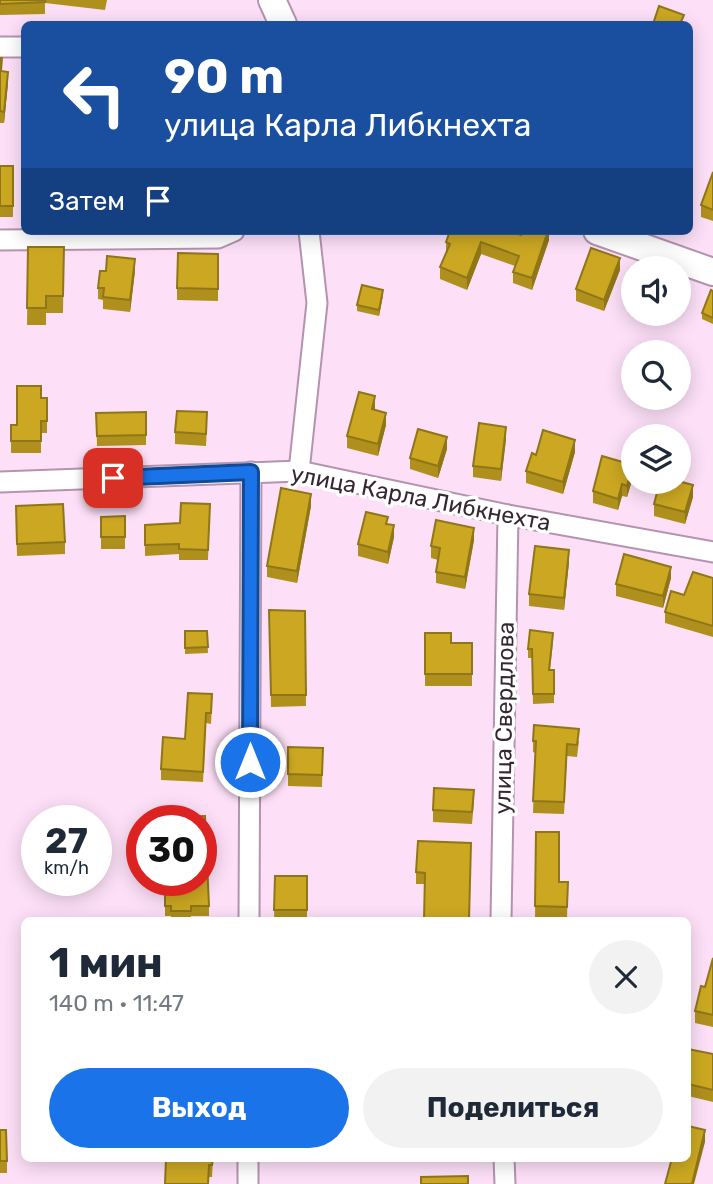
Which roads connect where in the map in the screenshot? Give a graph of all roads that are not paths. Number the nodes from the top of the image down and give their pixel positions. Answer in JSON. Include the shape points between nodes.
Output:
{"nodes":[{"id":1,"x":272,"y":0,"type":"edge"},
{"id":2,"x":282,"y":21,"type":"edge"},
{"id":3,"x":0,"y":47,"type":"edge"},
{"id":4,"x":21,"y":47,"type":"edge"},
{"id":5,"x":226,"y":235,"type":"edge"},
{"id":6,"x":309,"y":235,"type":"edge"},
{"id":7,"x":608,"y":235,"type":"edge"},
{"id":8,"x":0,"y":240,"type":"edge"},
{"id":9,"x":713,"y":272,"type":"edge"},
{"id":10,"x":299,"y":471,"type":"junction"},
{"id":11,"x":251,"y":472,"type":"junction"},
{"id":12,"x":0,"y":482,"type":"edge"},
{"id":13,"x":508,"y":515,"type":"junction"},
{"id":14,"x":713,"y":552,"type":"edge"},
{"id":15,"x":249,"y":917,"type":"edge"},
{"id":16,"x":501,"y":917,"type":"edge"},
{"id":17,"x":248,"y":1162,"type":"edge"},
{"id":18,"x":504,"y":1162,"type":"edge"},
{"id":19,"x":248,"y":1184,"type":"edge"},
{"id":20,"x":505,"y":1184,"type":"edge"}],
"edges":[{"from":1,"to":2,"type":"street"},
{"from":3,"to":4,"type":"street"},
{"from":5,"to":8,"type":"street","via":[[218,239]]},
{"from":6,"to":10,"type":"street","via":[[317,303]]},
{"from":7,"to":9,"type":"street"},
{"from":10,"to":11,"type":"street","name":"улица Карла Либкнехта"},
{"from":10,"to":13,"type":"street","name":"улица Карла Либкнехта"},
{"from":11,"to":12,"type":"street","name":"улица Карла Либкнехта"},
{"from":11,"to":15,"type":"street"},
{"from":13,"to":14,"type":"street","name":"улица Карла Либкнехта"},
{"from":13,"to":16,"type":"street","name":"улица Свердлова"},
{"from":17,"to":19,"type":"street"},
{"from":18,"to":20,"type":"street"}]}
